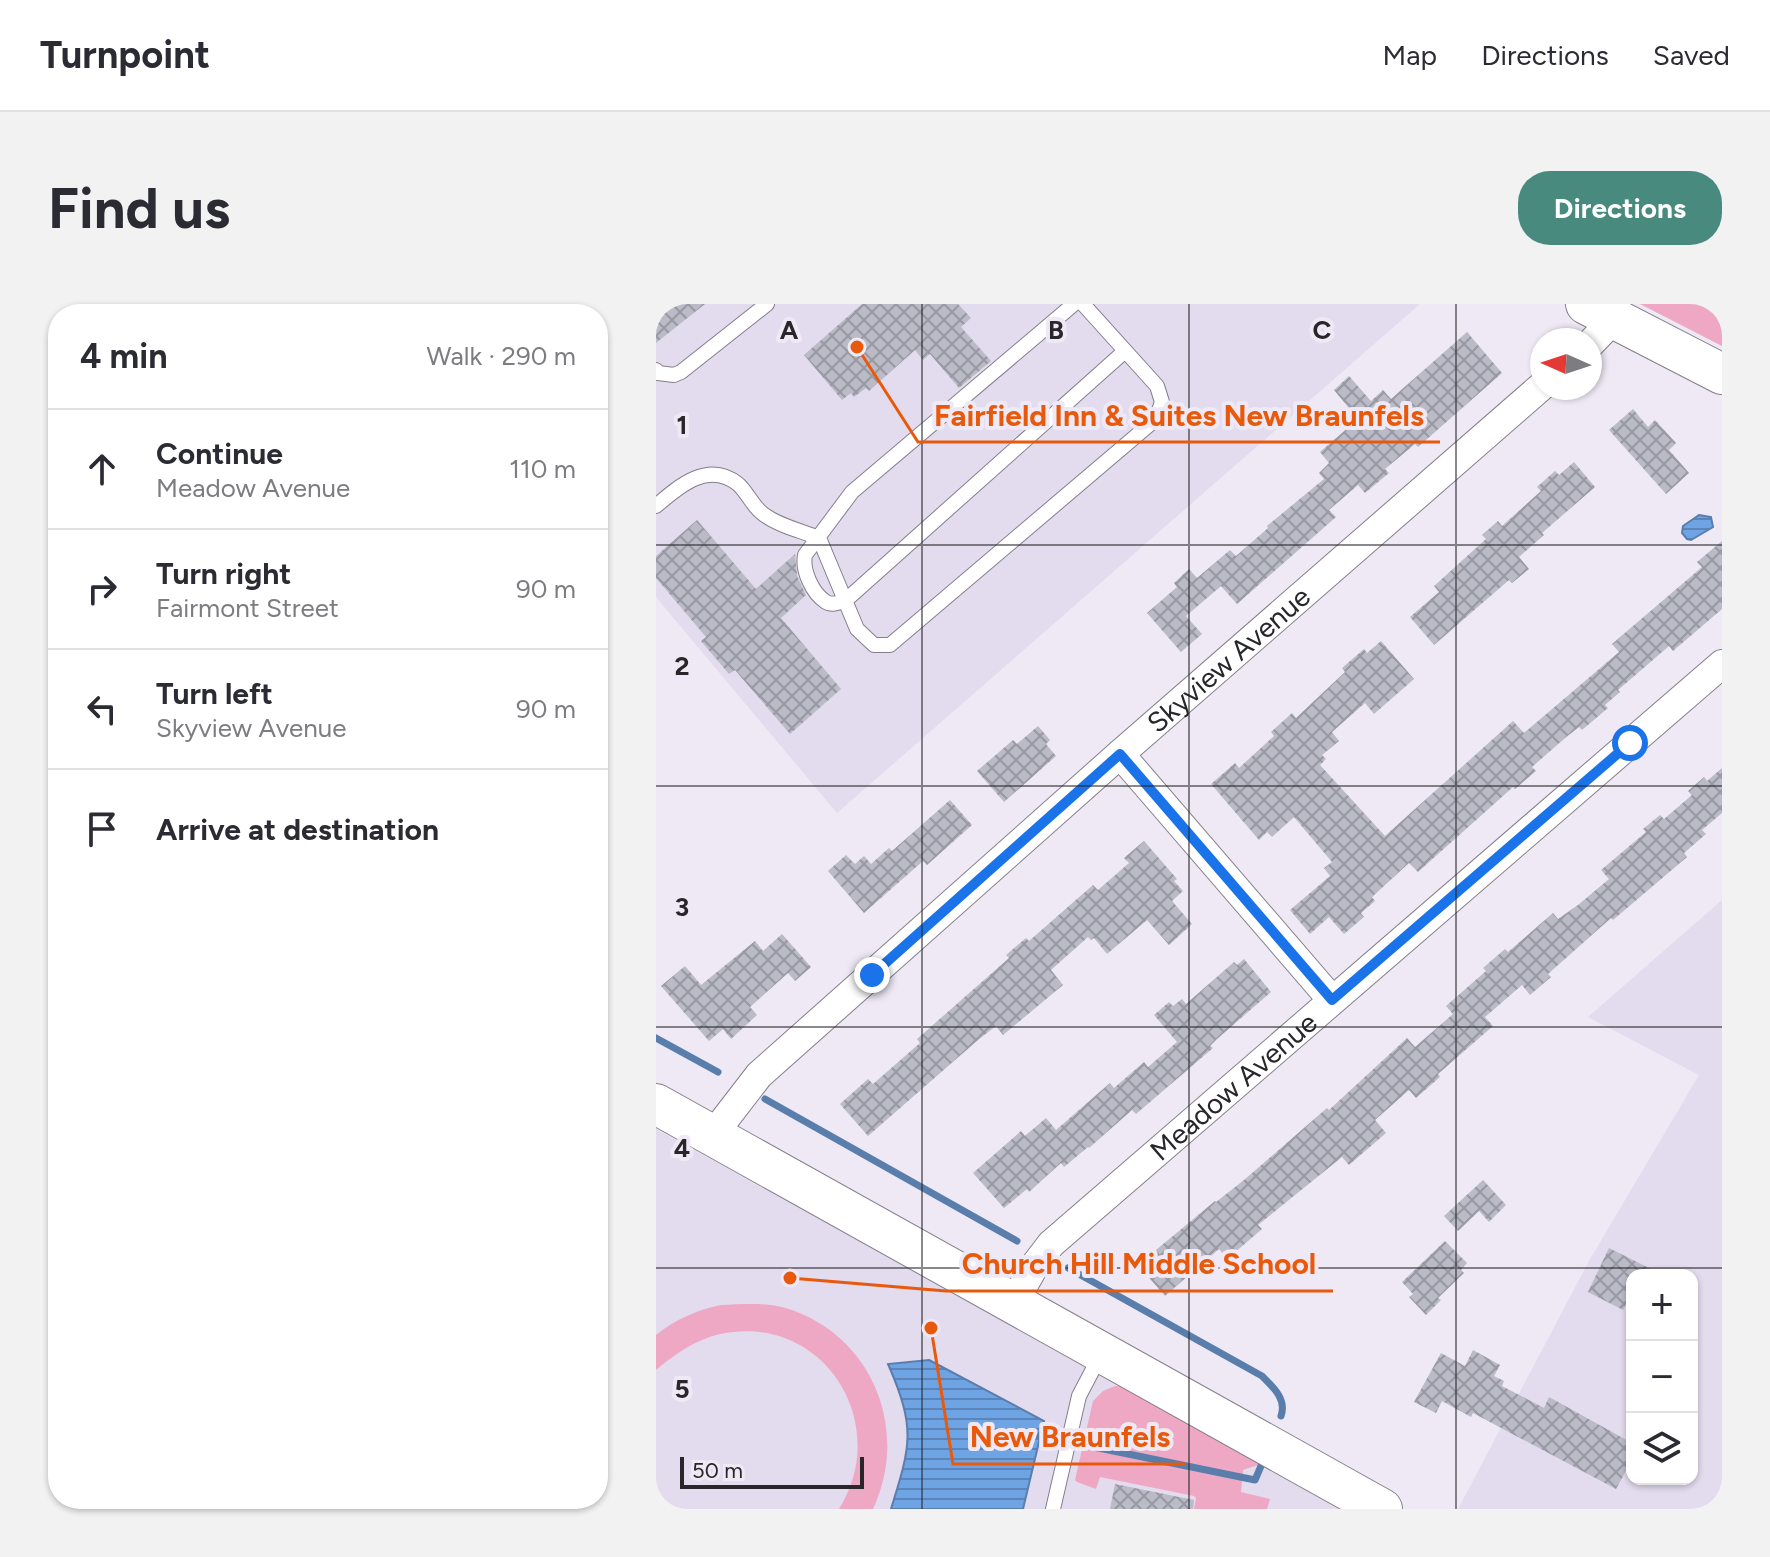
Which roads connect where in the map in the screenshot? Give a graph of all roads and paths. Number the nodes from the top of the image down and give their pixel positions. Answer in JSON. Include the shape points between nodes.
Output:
{"nodes":[{"id":1,"x":767,"y":304,"type":"edge"},
{"id":2,"x":1074,"y":304,"type":"edge"},
{"id":3,"x":1083,"y":304,"type":"edge"},
{"id":4,"x":1597,"y":322,"type":"edge"},
{"id":5,"x":1125,"y":351,"type":"junction"},
{"id":6,"x":656,"y":370,"type":"edge"},
{"id":7,"x":1722,"y":374,"type":"edge"},
{"id":8,"x":1530,"y":396,"type":"edge"},
{"id":9,"x":656,"y":506,"type":"edge"},
{"id":10,"x":819,"y":538,"type":"junction"},
{"id":11,"x":846,"y":600,"type":"junction"},
{"id":12,"x":1722,"y":664,"type":"edge"},
{"id":13,"x":1120,"y":754,"type":"junction"},
{"id":14,"x":1332,"y":1000,"type":"junction"},
{"id":15,"x":656,"y":1104,"type":"edge"},
{"id":16,"x":712,"y":1136,"type":"junction"},
{"id":17,"x":1014,"y":1302,"type":"junction"},
{"id":18,"x":1103,"y":1351,"type":"junction"},
{"id":19,"x":1053,"y":1509,"type":"edge"},
{"id":20,"x":1382,"y":1509,"type":"edge"}],
"edges":[{"from":1,"to":6,"type":"lane","via":[[681,372],[666,376]]},
{"from":2,"to":10,"type":"lane","via":[[852,492]]},
{"from":3,"to":5,"type":"lane"},
{"from":4,"to":7,"type":"main road"},
{"from":5,"to":11,"type":"lane"},
{"from":5,"to":11,"type":"lane","via":[[1161,393],[1156,419],[890,645],[867,641]]},
{"from":8,"to":13,"type":"street","name":"Skyview Avenue"},
{"from":9,"to":10,"type":"lane","via":[[688,480],[719,476],[739,485],[770,518]]},
{"from":10,"to":11,"type":"lane"},
{"from":10,"to":11,"type":"lane","via":[[805,555],[805,576],[826,602]]},
{"from":12,"to":14,"type":"street","name":"Meadow Avenue"},
{"from":13,"to":14,"type":"street"},
{"from":13,"to":16,"type":"street","name":"Skyview Avenue","via":[[759,1075]]},
{"from":14,"to":17,"type":"street","name":"Meadow Avenue","via":[[1051,1244]]},
{"from":15,"to":16,"type":"main road"},
{"from":16,"to":17,"type":"main road"},
{"from":17,"to":18,"type":"main road"},
{"from":18,"to":19,"type":"lane","via":[[1079,1396]]},
{"from":18,"to":20,"type":"main road"}]}
